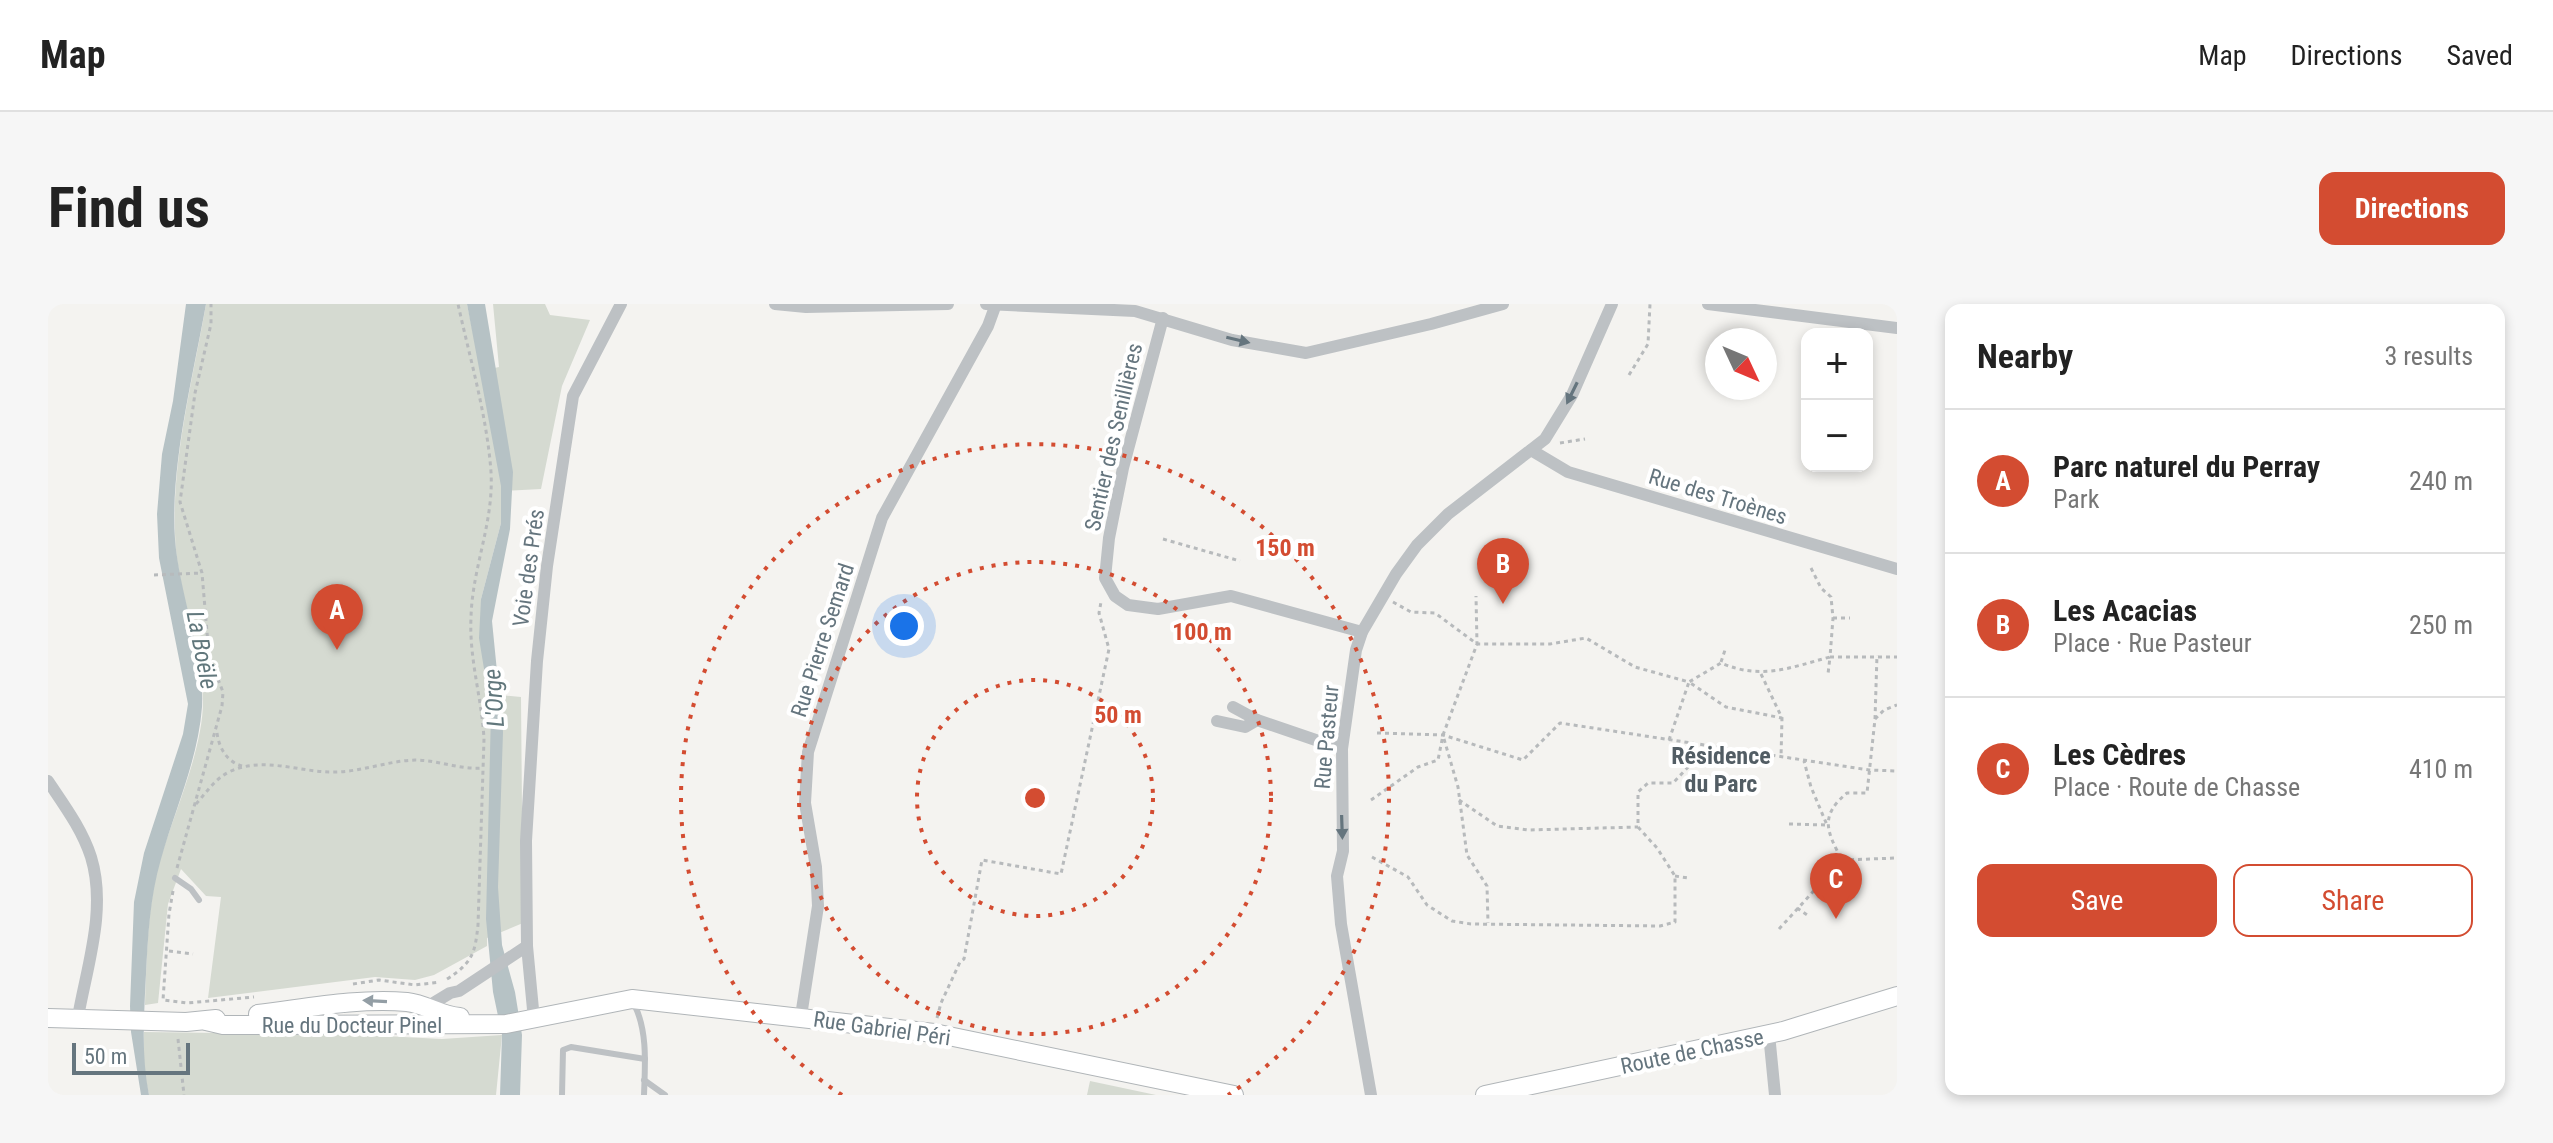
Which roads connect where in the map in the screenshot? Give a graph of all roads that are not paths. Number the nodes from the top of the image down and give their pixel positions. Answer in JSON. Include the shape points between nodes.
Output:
{"nodes":[{"id":1,"x":621,"y":304,"type":"edge"},
{"id":2,"x":775,"y":304,"type":"edge"},
{"id":3,"x":948,"y":304,"type":"edge"},
{"id":4,"x":986,"y":304,"type":"edge"},
{"id":5,"x":996,"y":304,"type":"edge"},
{"id":6,"x":1503,"y":304,"type":"edge"},
{"id":7,"x":1612,"y":304,"type":"edge"},
{"id":8,"x":1708,"y":304,"type":"edge"},
{"id":9,"x":1163,"y":318,"type":"junction"},
{"id":10,"x":1897,"y":328,"type":"edge"},
{"id":11,"x":1531,"y":450,"type":"junction"},
{"id":12,"x":1897,"y":569,"type":"edge"},
{"id":13,"x":1362,"y":632,"type":"junction"},
{"id":14,"x":1233,"y":707,"type":"dead end"},
{"id":15,"x":1257,"y":720,"type":"junction"},
{"id":16,"x":1217,"y":721,"type":"dead end"},
{"id":17,"x":1342,"y":749,"type":"junction"},
{"id":18,"x":48,"y":781,"type":"edge"},
{"id":19,"x":175,"y":878,"type":"road end"},
{"id":20,"x":199,"y":900,"type":"dead end"},
{"id":21,"x":524,"y":947,"type":"junction"},
{"id":22,"x":1897,"y":996,"type":"edge"},
{"id":23,"x":632,"y":999,"type":"junction"},
{"id":24,"x":430,"y":1009,"type":"junction"},
{"id":25,"x":801,"y":1016,"type":"junction"},
{"id":26,"x":78,"y":1017,"type":"junction"},
{"id":27,"x":48,"y":1018,"type":"edge"},
{"id":28,"x":531,"y":1020,"type":"junction"},
{"id":29,"x":206,"y":1021,"type":"junction"},
{"id":30,"x":415,"y":1024,"type":"junction"},
{"id":31,"x":492,"y":1024,"type":"junction"},
{"id":32,"x":1769,"y":1034,"type":"junction"},
{"id":33,"x":645,"y":1059,"type":"junction"},
{"id":34,"x":644,"y":1080,"type":"junction"},
{"id":35,"x":562,"y":1095,"type":"edge"},
{"id":36,"x":644,"y":1095,"type":"edge"},
{"id":37,"x":665,"y":1095,"type":"edge"},
{"id":38,"x":1234,"y":1095,"type":"edge"},
{"id":39,"x":1371,"y":1095,"type":"edge"},
{"id":40,"x":1485,"y":1095,"type":"edge"},
{"id":41,"x":1775,"y":1095,"type":"edge"}],
"edges":[{"from":1,"to":21,"type":"street","name":"Voie des Prés","via":[[573,396],[547,566],[530,757]]},
{"from":2,"to":3,"type":"street"},
{"from":4,"to":5,"type":"street"},
{"from":5,"to":9,"type":"street","via":[[1135,311]]},
{"from":5,"to":25,"type":"street","name":"Rue Pierre Semard","via":[[882,518],[808,752],[805,803],[818,906]]},
{"from":9,"to":6,"type":"street","one_way":true,"via":[[1232,340],[1306,353]]},
{"from":7,"to":11,"type":"street","name":"Rue Pasteur","one_way":true,"via":[[1560,416]]},
{"from":8,"to":10,"type":"street"},
{"from":9,"to":13,"type":"street","name":"Sentier des Senillières","via":[[1109,538],[1105,578],[1115,596],[1128,605],[1158,609],[1231,596]]},
{"from":11,"to":12,"type":"street","name":"Rue des Troènes","via":[[1568,472]]},
{"from":11,"to":13,"type":"street","name":"Rue Pasteur","via":[[1432,529],[1405,559]]},
{"from":13,"to":17,"type":"street","name":"Rue Pasteur"},
{"from":14,"to":15,"type":"street"},
{"from":15,"to":16,"type":"street","via":[[1245,727]]},
{"from":15,"to":17,"type":"street"},
{"from":17,"to":39,"type":"street","name":"Rue Pasteur","one_way":true,"via":[[1338,892]]},
{"from":18,"to":26,"type":"street","via":[[84,838],[97,885],[94,939]]},
{"from":19,"to":20,"type":"lane"},
{"from":21,"to":24,"type":"street","via":[[454,999]]},
{"from":21,"to":28,"type":"street","name":"Voie des Prés"},
{"from":22,"to":32,"type":"main road","name":"Route de Chasse"},
{"from":23,"to":25,"type":"main road","name":"Rue Gabriel Péri"},
{"from":23,"to":28,"type":"main road","name":"Rue Gabriel Péri"},
{"from":23,"to":33,"type":"lane","via":[[640,1016]]},
{"from":24,"to":29,"type":"main road","name":"Rue du Docteur Pinel","one_way":true,"via":[[362,1000]]},
{"from":24,"to":30,"type":"street"},
{"from":24,"to":31,"type":"main road","name":"Rue du Docteur Pinel"},
{"from":25,"to":38,"type":"main road","name":"Rue Gabriel Péri","via":[[934,1033]]},
{"from":26,"to":27,"type":"main road","name":"Rue du Docteur Pinel"},
{"from":26,"to":29,"type":"main road","name":"Rue du Docteur Pinel"},
{"from":28,"to":31,"type":"main road","name":"Rue Gabriel Péri"},
{"from":29,"to":30,"type":"main road","name":"Rue du Docteur Pinel"},
{"from":30,"to":31,"type":"main road","name":"Rue du Docteur Pinel"},
{"from":32,"to":40,"type":"main road","name":"Route de Chasse"},
{"from":32,"to":41,"type":"street"},
{"from":33,"to":34,"type":"lane"},
{"from":33,"to":35,"type":"lane","via":[[563,1050]]},
{"from":34,"to":36,"type":"lane"},
{"from":34,"to":37,"type":"lane"}]}
